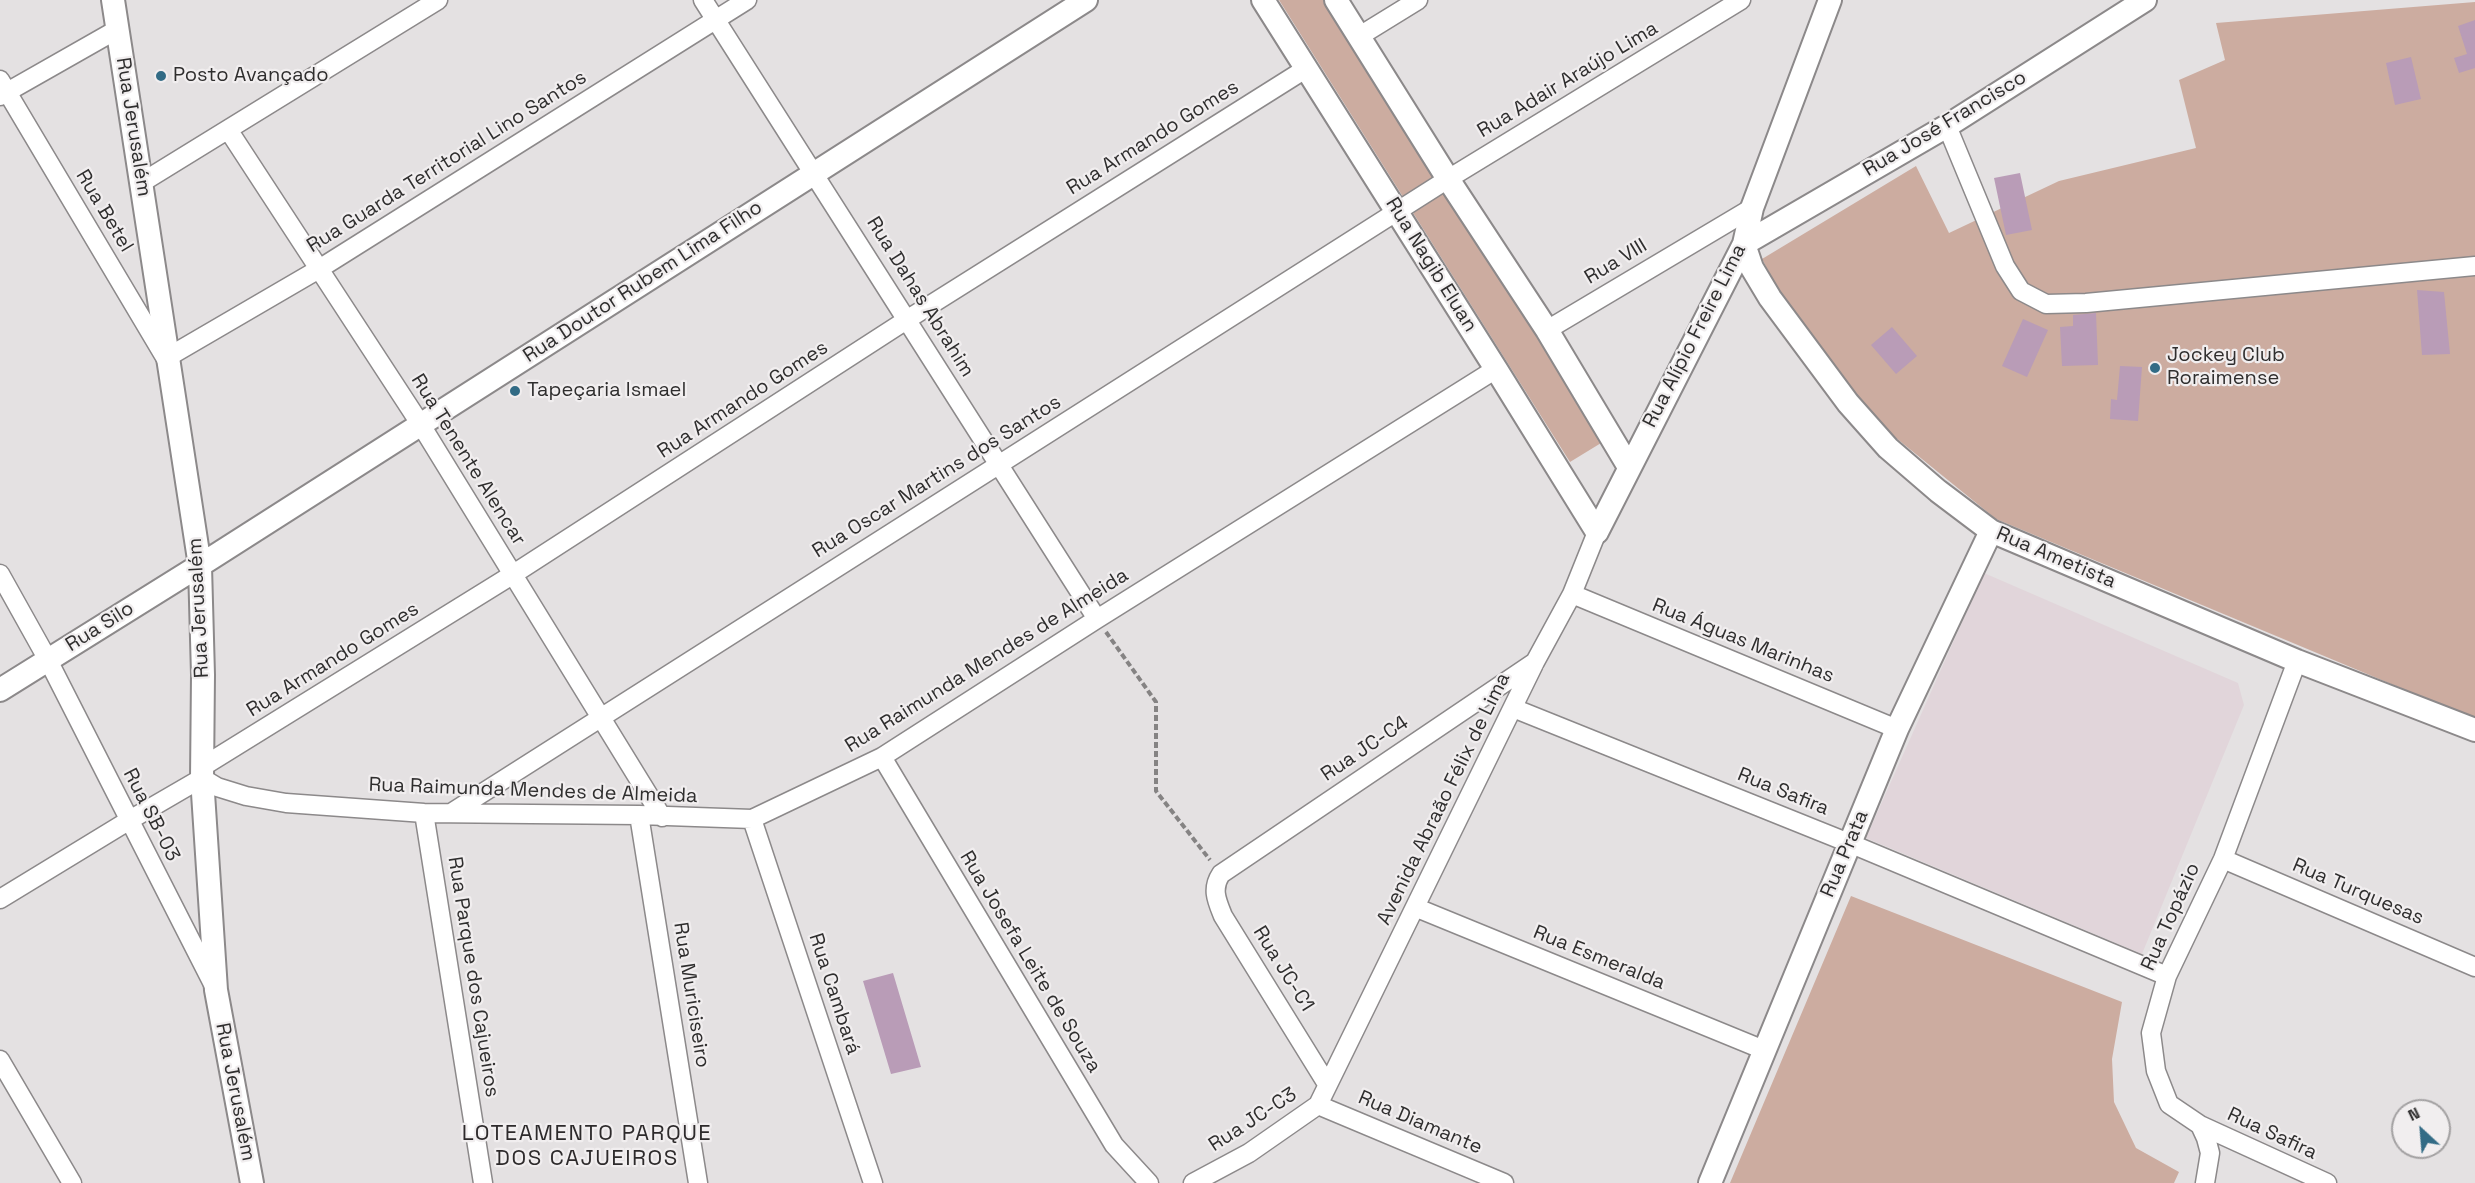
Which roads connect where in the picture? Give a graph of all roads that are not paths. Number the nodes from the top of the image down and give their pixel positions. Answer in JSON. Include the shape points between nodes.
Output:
{"nodes":[{"id":1,"x":113,"y":0,"type":"edge"},
{"id":2,"x":438,"y":0,"type":"edge"},
{"id":3,"x":703,"y":0,"type":"edge"},
{"id":4,"x":747,"y":0,"type":"edge"},
{"id":5,"x":1086,"y":0,"type":"edge"},
{"id":6,"x":1263,"y":0,"type":"edge"},
{"id":7,"x":1336,"y":0,"type":"edge"},
{"id":8,"x":1418,"y":0,"type":"edge"},
{"id":9,"x":1741,"y":0,"type":"edge"},
{"id":10,"x":1830,"y":0,"type":"edge"},
{"id":11,"x":2145,"y":0,"type":"edge"},
{"id":12,"x":715,"y":20,"type":"junction"},
{"id":13,"x":118,"y":29,"type":"junction"},
{"id":14,"x":1358,"y":37,"type":"junction"},
{"id":15,"x":1307,"y":68,"type":"junction"},
{"id":16,"x":2,"y":89,"type":"edge"},
{"id":17,"x":1947,"y":126,"type":"junction"},
{"id":18,"x":229,"y":130,"type":"junction"},
{"id":19,"x":814,"y":173,"type":"junction"},
{"id":20,"x":1448,"y":180,"type":"junction"},
{"id":21,"x":141,"y":183,"type":"junction"},
{"id":22,"x":1752,"y":208,"type":"junction"},
{"id":23,"x":1396,"y":212,"type":"junction"},
{"id":24,"x":1709,"y":234,"type":"junction"},
{"id":25,"x":1744,"y":244,"type":"junction"},
{"id":26,"x":2475,"y":266,"type":"edge"},
{"id":27,"x":319,"y":269,"type":"junction"},
{"id":28,"x":909,"y":319,"type":"junction"},
{"id":29,"x":1547,"y":330,"type":"junction"},
{"id":30,"x":169,"y":361,"type":"junction"},
{"id":31,"x":1496,"y":369,"type":"junction"},
{"id":32,"x":421,"y":425,"type":"junction"},
{"id":33,"x":998,"y":465,"type":"junction"},
{"id":34,"x":1629,"y":466,"type":"junction"},
{"id":35,"x":1991,"y":531,"type":"junction"},
{"id":36,"x":1597,"y":532,"type":"junction"},
{"id":37,"x":201,"y":566,"type":"junction"},
{"id":38,"x":0,"y":574,"type":"edge"},
{"id":39,"x":512,"y":575,"type":"junction"},
{"id":40,"x":1572,"y":594,"type":"junction"},
{"id":41,"x":1097,"y":619,"type":"junction"},
{"id":42,"x":48,"y":660,"type":"junction"},
{"id":43,"x":2297,"y":661,"type":"junction"},
{"id":44,"x":1535,"y":662,"type":"junction"},
{"id":45,"x":0,"y":690,"type":"edge"},
{"id":46,"x":1514,"y":708,"type":"junction"},
{"id":47,"x":600,"y":719,"type":"junction"},
{"id":48,"x":1897,"y":729,"type":"junction"},
{"id":49,"x":2475,"y":730,"type":"edge"},
{"id":50,"x":882,"y":757,"type":"junction"},
{"id":51,"x":202,"y":773,"type":"junction"},
{"id":52,"x":424,"y":813,"type":"junction"},
{"id":53,"x":451,"y":813,"type":"junction"},
{"id":54,"x":639,"y":815,"type":"junction"},
{"id":55,"x":662,"y":817,"type":"junction"},
{"id":56,"x":752,"y":819,"type":"junction"},
{"id":57,"x":128,"y":820,"type":"junction"},
{"id":58,"x":1849,"y":843,"type":"junction"},
{"id":59,"x":2223,"y":859,"type":"junction"},
{"id":60,"x":1221,"y":874,"type":"joint"},
{"id":61,"x":0,"y":899,"type":"edge"},
{"id":62,"x":1417,"y":908,"type":"junction"},
{"id":63,"x":2475,"y":967,"type":"edge"},
{"id":64,"x":2167,"y":976,"type":"junction"},
{"id":65,"x":216,"y":990,"type":"junction"},
{"id":66,"x":1764,"y":1050,"type":"junction"},
{"id":67,"x":0,"y":1060,"type":"edge"},
{"id":68,"x":1327,"y":1084,"type":"junction"},
{"id":69,"x":1318,"y":1105,"type":"junction"},
{"id":70,"x":2200,"y":1125,"type":"junction"},
{"id":71,"x":72,"y":1183,"type":"edge"},
{"id":72,"x":252,"y":1183,"type":"edge"},
{"id":73,"x":483,"y":1183,"type":"edge"},
{"id":74,"x":699,"y":1183,"type":"edge"},
{"id":75,"x":873,"y":1183,"type":"edge"},
{"id":76,"x":1149,"y":1183,"type":"edge"},
{"id":77,"x":1193,"y":1183,"type":"edge"},
{"id":78,"x":1504,"y":1183,"type":"edge"},
{"id":79,"x":1710,"y":1183,"type":"edge"},
{"id":80,"x":2205,"y":1183,"type":"edge"},
{"id":81,"x":2327,"y":1183,"type":"edge"}],
"edges":[{"from":1,"to":13,"type":"street","name":"Rua Jerusalém"},
{"from":2,"to":18,"type":"street"},
{"from":3,"to":12,"type":"street","name":"Rua Dahas Abrahim"},
{"from":4,"to":12,"type":"street","name":"Rua Guarda Territorial Lino Santos"},
{"from":5,"to":19,"type":"street","name":"Rua Doutor Rubem Lima Filho"},
{"from":6,"to":15,"type":"street","name":"Rua Nagib Eluan"},
{"from":7,"to":14,"type":"street"},
{"from":8,"to":14,"type":"street"},
{"from":9,"to":20,"type":"street","name":"Rua Adair Araújo Lima"},
{"from":10,"to":22,"type":"street","name":"Rua Alípio Freire Lima"},
{"from":11,"to":17,"type":"street","name":"Rua José Francisco"},
{"from":12,"to":19,"type":"street","name":"Rua Dahas Abrahim"},
{"from":12,"to":27,"type":"street","name":"Rua Guarda Territorial Lino Santos"},
{"from":13,"to":16,"type":"street"},
{"from":13,"to":21,"type":"street","name":"Rua Jerusalém"},
{"from":14,"to":20,"type":"street"},
{"from":15,"to":23,"type":"street","name":"Rua Nagib Eluan"},
{"from":15,"to":28,"type":"street","name":"Rua Armando Gomes"},
{"from":16,"to":30,"type":"street","name":"Rua Betel"},
{"from":17,"to":25,"type":"street","name":"Rua José Francisco"},
{"from":17,"to":26,"type":"street","via":[[2005,266],[2021,291],[2046,304]]},
{"from":18,"to":21,"type":"street"},
{"from":18,"to":27,"type":"street","name":"Rua Tenente Alencar"},
{"from":19,"to":28,"type":"street","name":"Rua Dahas Abrahim"},
{"from":19,"to":32,"type":"street","name":"Rua Doutor Rubem Lima Filho"},
{"from":20,"to":23,"type":"street","name":"Rua Oscar Martins dos Santos"},
{"from":20,"to":29,"type":"street"},
{"from":21,"to":30,"type":"street","name":"Rua Jerusalém"},
{"from":22,"to":24,"type":"street","name":"Rua VIII"},
{"from":22,"to":25,"type":"street","name":"Rua Alípio Freire Lima"},
{"from":23,"to":31,"type":"street","name":"Rua Nagib Eluan"},
{"from":23,"to":33,"type":"street","name":"Rua Oscar Martins dos Santos"},
{"from":24,"to":25,"type":"street","name":"Rua VIII","via":[[1733,229]]},
{"from":24,"to":29,"type":"street","name":"Rua VIII"},
{"from":25,"to":34,"type":"street","name":"Rua Alípio Freire Lima"},
{"from":25,"to":35,"type":"street","name":"Rua Ametista","via":[[1752,268],[1770,298],[1848,403],[1888,448]]},
{"from":27,"to":30,"type":"street","name":"Rua Guarda Territorial Lino Santos"},
{"from":27,"to":32,"type":"street","name":"Rua Tenente Alencar"},
{"from":28,"to":33,"type":"street","name":"Rua Dahas Abrahim"},
{"from":28,"to":39,"type":"street","name":"Rua Armando Gomes"},
{"from":29,"to":34,"type":"street"},
{"from":30,"to":37,"type":"street","name":"Rua Jerusalém"},
{"from":31,"to":36,"type":"street","name":"Rua Nagib Eluan"},
{"from":31,"to":41,"type":"street","name":"Rua Raimunda Mendes de Almeida"},
{"from":32,"to":37,"type":"street","name":"Rua Doutor Rubem Lima Filho"},
{"from":32,"to":39,"type":"street","name":"Rua Tenente Alencar"},
{"from":33,"to":41,"type":"street","name":"Rua Dahas Abrahim"},
{"from":33,"to":47,"type":"street","name":"Rua Oscar Martins dos Santos"},
{"from":34,"to":36,"type":"street","name":"Rua Alípio Freire Lima"},
{"from":35,"to":43,"type":"street","name":"Rua Ametista"},
{"from":35,"to":48,"type":"street","name":"Rua Prata"},
{"from":36,"to":40,"type":"street","name":"Avenida Abraão Félix de Lima"},
{"from":37,"to":42,"type":"street","name":"Rua Silo"},
{"from":37,"to":51,"type":"street","name":"Rua Jerusalém"},
{"from":38,"to":42,"type":"street","name":"Rua SB-03"},
{"from":39,"to":47,"type":"street","name":"Rua Tenente Alencar"},
{"from":39,"to":51,"type":"street","name":"Rua Armando Gomes"},
{"from":40,"to":44,"type":"street","name":"Avenida Abraão Félix de Lima"},
{"from":40,"to":48,"type":"street","name":"Rua Águas Marinhas"},
{"from":41,"to":50,"type":"street","name":"Rua Raimunda Mendes de Almeida"},
{"from":42,"to":45,"type":"street","name":"Rua Silo"},
{"from":42,"to":57,"type":"street","name":"Rua SB-03"},
{"from":43,"to":49,"type":"street","name":"Rua Ametista"},
{"from":43,"to":59,"type":"street","name":"Rua Topázio"},
{"from":44,"to":46,"type":"street","name":"Avenida Abraão Félix de Lima"},
{"from":44,"to":60,"type":"street","name":"Rua JC-C4"},
{"from":46,"to":58,"type":"street","name":"Rua Safira"},
{"from":46,"to":62,"type":"street","name":"Avenida Abraão Félix de Lima"},
{"from":47,"to":53,"type":"street","name":"Rua Oscar Martins dos Santos"},
{"from":47,"to":55,"type":"street","name":"Rua Tenente Alencar"},
{"from":48,"to":58,"type":"street","name":"Rua Prata"},
{"from":50,"to":56,"type":"street","name":"Rua Raimunda Mendes de Almeida"},
{"from":50,"to":76,"type":"street","name":"Rua Josefa Leite de Souza","via":[[1114,1145]]},
{"from":51,"to":52,"type":"street","name":"Rua Raimunda Mendes de Almeida","via":[[217,787],[246,796],[286,803]]},
{"from":51,"to":57,"type":"street","name":"Rua Armando Gomes"},
{"from":51,"to":65,"type":"street","name":"Rua Jerusalém"},
{"from":52,"to":53,"type":"street","name":"Rua Raimunda Mendes de Almeida"},
{"from":52,"to":73,"type":"street","name":"Rua Parque dos Cajueiros"},
{"from":53,"to":54,"type":"street","name":"Rua Raimunda Mendes de Almeida"},
{"from":54,"to":55,"type":"street","name":"Rua Raimunda Mendes de Almeida"},
{"from":54,"to":74,"type":"street","name":"Rua Muriciseiro"},
{"from":55,"to":56,"type":"street","name":"Rua Raimunda Mendes de Almeida"},
{"from":56,"to":75,"type":"street","name":"Rua Cambará"},
{"from":57,"to":61,"type":"street","name":"Rua Armando Gomes"},
{"from":57,"to":65,"type":"street","name":"Rua SB-03"},
{"from":58,"to":64,"type":"street","name":"Rua Safira"},
{"from":58,"to":66,"type":"street","name":"Rua Prata"},
{"from":59,"to":63,"type":"street","name":"Rua Turquesas"},
{"from":59,"to":64,"type":"street","name":"Rua Topázio"},
{"from":60,"to":68,"type":"street","name":"Rua JC-C1","via":[[1215,883],[1224,916]]},
{"from":62,"to":66,"type":"street","name":"Rua Esmeralda"},
{"from":62,"to":68,"type":"street","name":"Avenida Abraão Félix de Lima"},
{"from":64,"to":70,"type":"street","name":"Rua Topázio","via":[[2151,1033],[2156,1071],[2169,1104]]},
{"from":65,"to":72,"type":"street","name":"Rua Jerusalém"},
{"from":66,"to":79,"type":"street","name":"Rua Prata"},
{"from":67,"to":71,"type":"street"},
{"from":68,"to":69,"type":"street","name":"Rua JC-C3"},
{"from":69,"to":77,"type":"street","name":"Rua JC-C3","via":[[1249,1153]]},
{"from":69,"to":78,"type":"street","name":"Rua Diamante"},
{"from":70,"to":80,"type":"street","via":[[2210,1153]]},
{"from":70,"to":81,"type":"street","name":"Rua Safira"}]}
